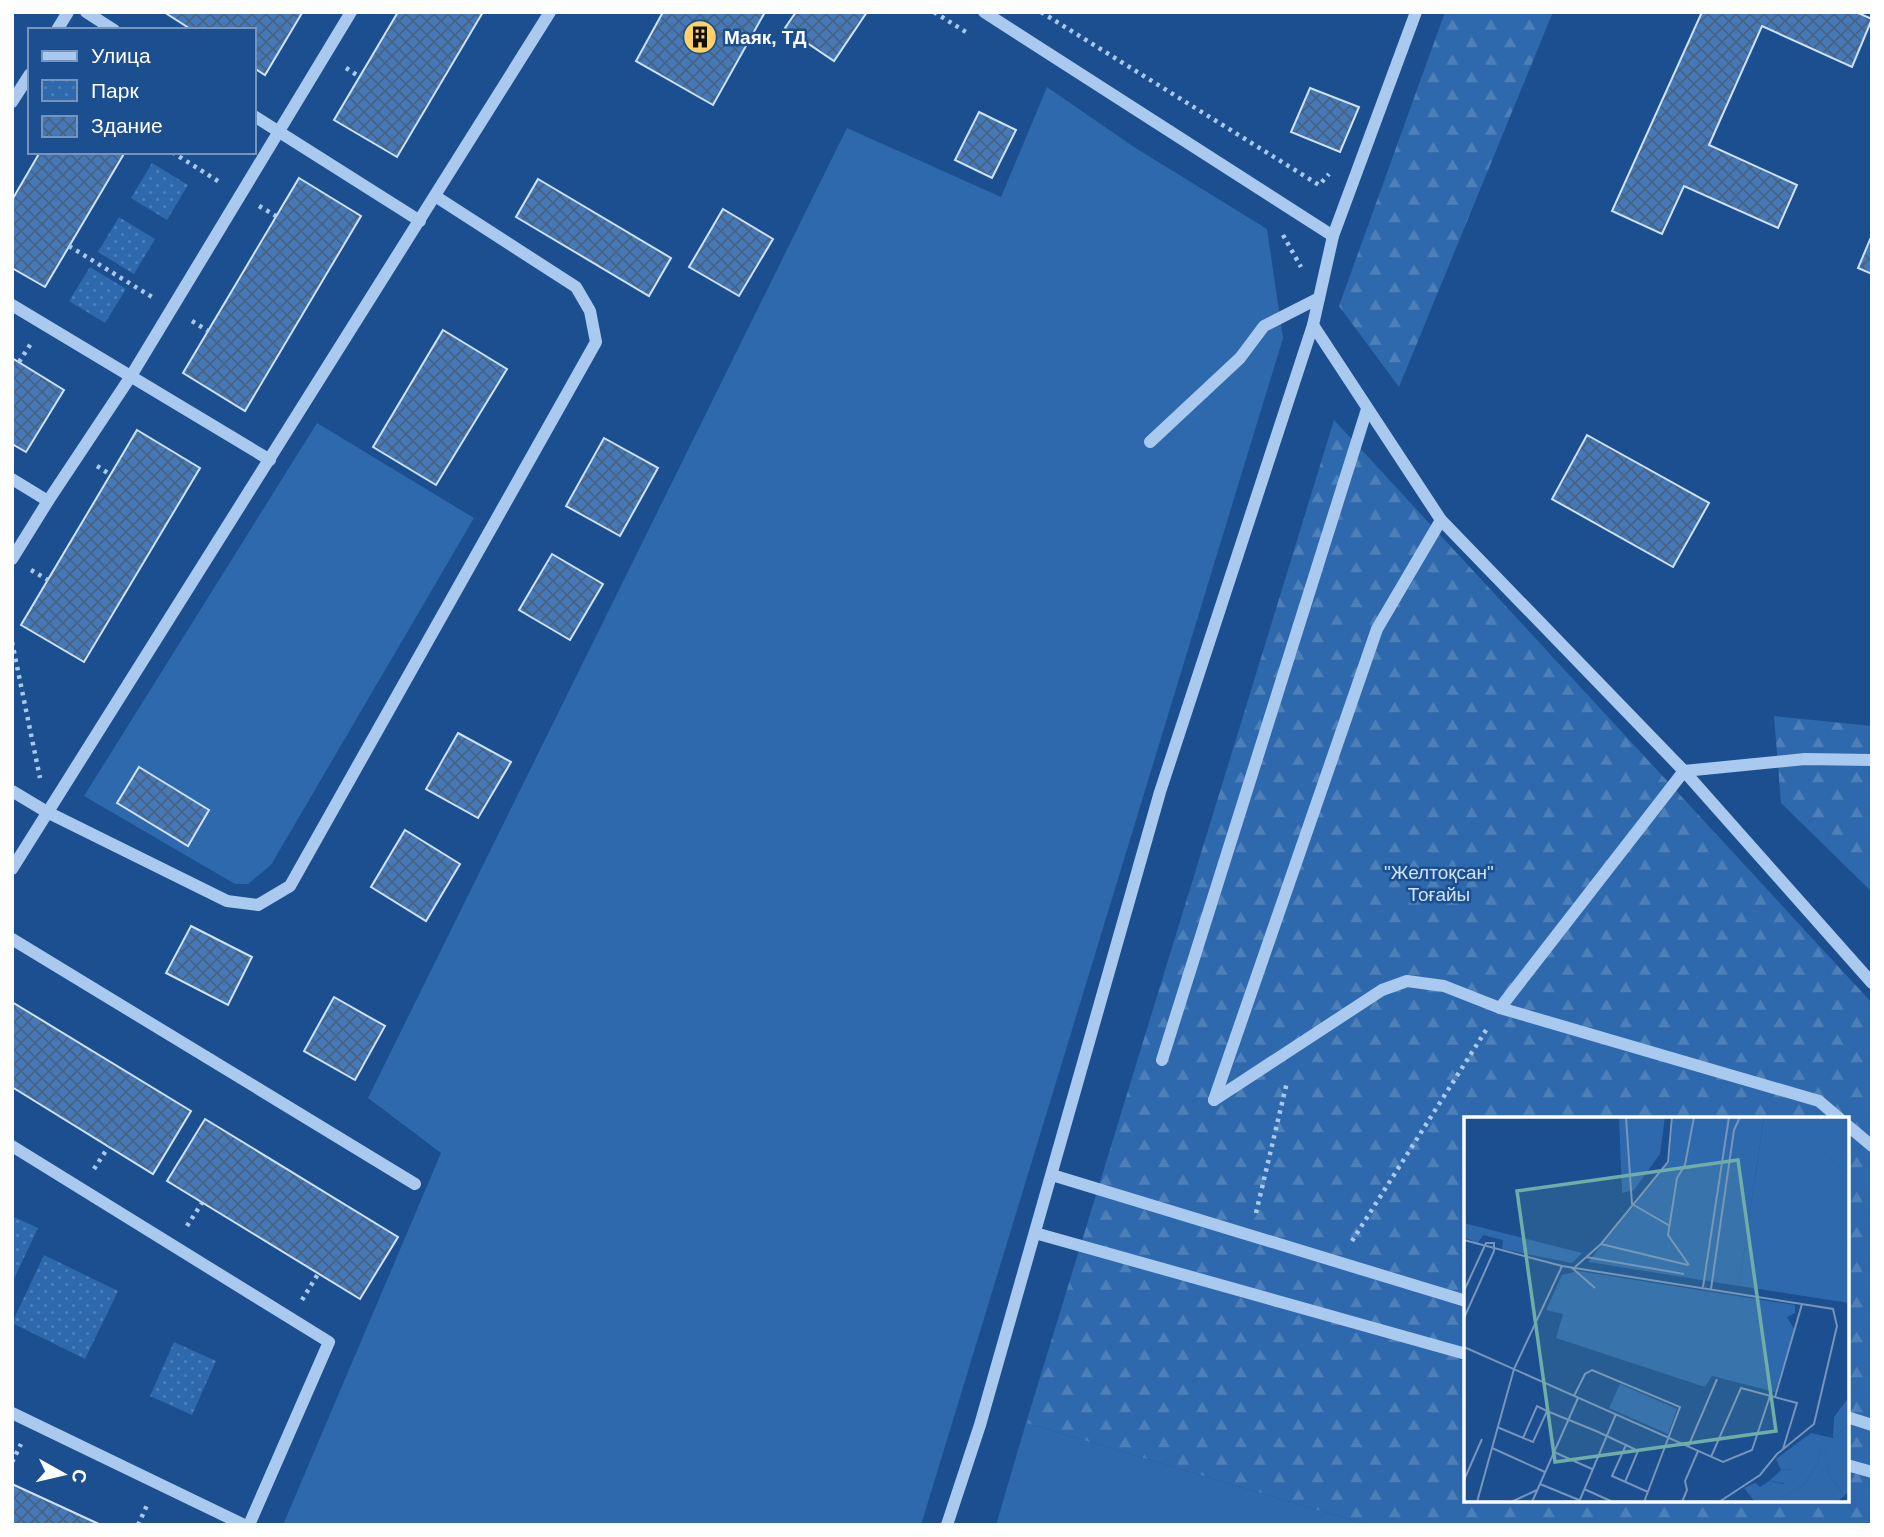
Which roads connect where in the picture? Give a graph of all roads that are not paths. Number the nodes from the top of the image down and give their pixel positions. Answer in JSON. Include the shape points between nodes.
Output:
{"nodes":[{"id":1,"x":68,"y":12,"type":"edge"},
{"id":2,"x":86,"y":12,"type":"edge"},
{"id":3,"x":351,"y":12,"type":"edge"},
{"id":4,"x":550,"y":12,"type":"edge"},
{"id":5,"x":984,"y":12,"type":"edge"},
{"id":6,"x":1416,"y":12,"type":"edge"},
{"id":7,"x":58,"y":28,"type":"edge"},
{"id":8,"x":111,"y":28,"type":"edge"},
{"id":9,"x":28,"y":77,"type":"edge"},
{"id":10,"x":12,"y":102,"type":"edge"},
{"id":11,"x":256,"y":117,"type":"edge"},
{"id":12,"x":279,"y":131,"type":"junction"},
{"id":13,"x":435,"y":196,"type":"junction"},
{"id":14,"x":420,"y":221,"type":"junction"},
{"id":15,"x":1333,"y":236,"type":"junction"},
{"id":16,"x":1319,"y":298,"type":"junction"},
{"id":17,"x":12,"y":305,"type":"edge"},
{"id":18,"x":1312,"y":325,"type":"junction"},
{"id":19,"x":131,"y":376,"type":"junction"},
{"id":20,"x":1367,"y":409,"type":"junction"},
{"id":21,"x":1150,"y":442,"type":"dead end"},
{"id":22,"x":270,"y":460,"type":"junction"},
{"id":23,"x":12,"y":479,"type":"edge"},
{"id":24,"x":48,"y":501,"type":"junction"},
{"id":25,"x":1441,"y":520,"type":"junction"},
{"id":26,"x":12,"y":559,"type":"edge"},
{"id":27,"x":1872,"y":760,"type":"edge"},
{"id":28,"x":1684,"y":771,"type":"junction"},
{"id":29,"x":12,"y":791,"type":"edge"},
{"id":30,"x":47,"y":812,"type":"junction"},
{"id":31,"x":12,"y":869,"type":"edge"},
{"id":32,"x":12,"y":939,"type":"edge"},
{"id":33,"x":1872,"y":983,"type":"edge"},
{"id":34,"x":1500,"y":1008,"type":"junction"},
{"id":35,"x":1162,"y":1060,"type":"dead end"},
{"id":36,"x":1838,"y":1117,"type":"edge"},
{"id":37,"x":1849,"y":1127,"type":"edge"},
{"id":38,"x":12,"y":1146,"type":"edge"},
{"id":39,"x":1872,"y":1146,"type":"edge"},
{"id":40,"x":1052,"y":1175,"type":"junction"},
{"id":41,"x":415,"y":1184,"type":"dead end"},
{"id":42,"x":1035,"y":1233,"type":"junction"},
{"id":43,"x":1464,"y":1300,"type":"edge"},
{"id":44,"x":1464,"y":1353,"type":"edge"},
{"id":45,"x":12,"y":1413,"type":"edge"},
{"id":46,"x":1849,"y":1418,"type":"edge"},
{"id":47,"x":1872,"y":1425,"type":"edge"},
{"id":48,"x":1849,"y":1466,"type":"edge"},
{"id":49,"x":1872,"y":1472,"type":"edge"},
{"id":50,"x":247,"y":1525,"type":"edge"},
{"id":51,"x":947,"y":1525,"type":"edge"}],
"edges":[{"from":1,"to":7,"type":"street"},
{"from":2,"to":8,"type":"street"},
{"from":3,"to":12,"type":"street"},
{"from":4,"to":13,"type":"street"},
{"from":5,"to":15,"type":"street"},
{"from":6,"to":15,"type":"street"},
{"from":9,"to":10,"type":"street"},
{"from":11,"to":12,"type":"street"},
{"from":12,"to":14,"type":"street"},
{"from":12,"to":19,"type":"street"},
{"from":13,"to":14,"type":"street"},
{"from":13,"to":30,"type":"street","via":[[576,287],[590,311],[596,342],[290,886],[258,905],[227,901]]},
{"from":14,"to":22,"type":"street"},
{"from":15,"to":16,"type":"street"},
{"from":16,"to":18,"type":"street"},
{"from":16,"to":21,"type":"street","via":[[1264,326],[1240,358]]},
{"from":17,"to":19,"type":"street"},
{"from":18,"to":20,"type":"street"},
{"from":18,"to":40,"type":"street","via":[[1160,792]]},
{"from":19,"to":22,"type":"street"},
{"from":19,"to":24,"type":"street"},
{"from":20,"to":25,"type":"street"},
{"from":20,"to":35,"type":"street"},
{"from":22,"to":30,"type":"street"},
{"from":23,"to":24,"type":"street"},
{"from":24,"to":26,"type":"street"},
{"from":25,"to":28,"type":"street"},
{"from":25,"to":34,"type":"street","via":[[1377,629],[1214,1100],[1382,990],[1408,981],[1444,986]]},
{"from":27,"to":28,"type":"street","via":[[1805,759]]},
{"from":28,"to":33,"type":"street"},
{"from":28,"to":34,"type":"street"},
{"from":29,"to":30,"type":"street"},
{"from":30,"to":31,"type":"street"},
{"from":32,"to":41,"type":"street"},
{"from":34,"to":36,"type":"street","via":[[1819,1101]]},
{"from":37,"to":39,"type":"street"},
{"from":38,"to":50,"type":"street","via":[[329,1342]]},
{"from":40,"to":42,"type":"street"},
{"from":40,"to":43,"type":"street"},
{"from":42,"to":44,"type":"street"},
{"from":42,"to":51,"type":"street"},
{"from":45,"to":50,"type":"street"},
{"from":46,"to":47,"type":"street"},
{"from":48,"to":49,"type":"street"}]}
